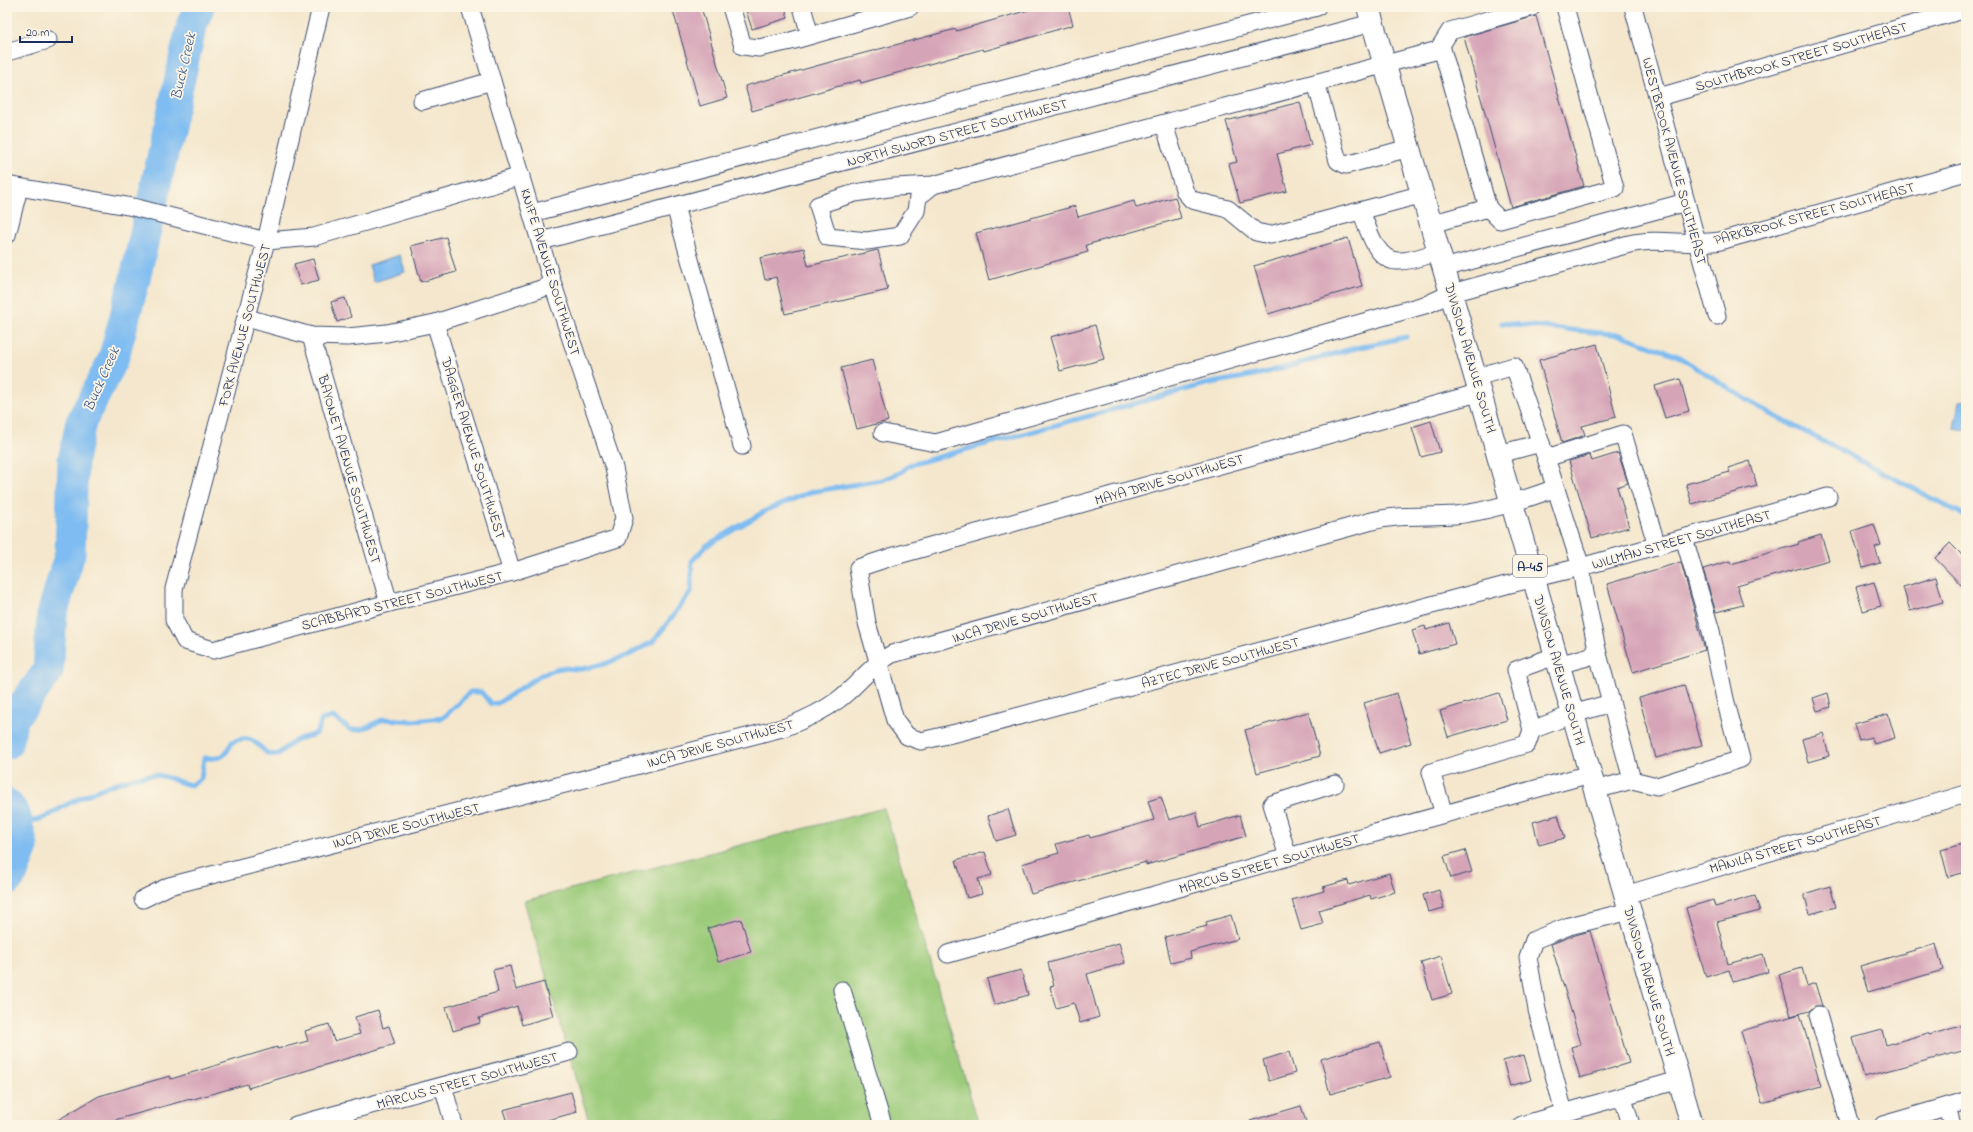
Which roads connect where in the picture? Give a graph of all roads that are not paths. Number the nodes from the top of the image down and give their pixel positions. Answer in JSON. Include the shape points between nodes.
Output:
{"nodes":[{"id":1,"x":321,"y":7,"type":"edge"},
{"id":2,"x":470,"y":7,"type":"edge"},
{"id":3,"x":731,"y":7,"type":"edge"},
{"id":4,"x":802,"y":7,"type":"edge"},
{"id":5,"x":910,"y":7,"type":"edge"},
{"id":6,"x":1317,"y":7,"type":"edge"},
{"id":7,"x":1532,"y":7,"type":"edge"},
{"id":8,"x":1565,"y":7,"type":"edge"},
{"id":9,"x":1633,"y":7,"type":"edge"},
{"id":10,"x":1966,"y":9,"type":"edge"},
{"id":11,"x":1370,"y":15,"type":"edge"},
{"id":12,"x":810,"y":35,"type":"junction"},
{"id":13,"x":48,"y":40,"type":"dead end"},
{"id":14,"x":1438,"y":50,"type":"junction"},
{"id":15,"x":7,"y":52,"type":"edge"},
{"id":16,"x":1385,"y":64,"type":"junction"},
{"id":17,"x":492,"y":81,"type":"junction"},
{"id":18,"x":1316,"y":83,"type":"junction"},
{"id":19,"x":1659,"y":97,"type":"junction"},
{"id":20,"x":422,"y":102,"type":"dead end"},
{"id":21,"x":1164,"y":124,"type":"junction"},
{"id":22,"x":1409,"y":148,"type":"junction"},
{"id":23,"x":1966,"y":172,"type":"edge"},
{"id":24,"x":521,"y":176,"type":"junction"},
{"id":25,"x":933,"y":185,"type":"junction"},
{"id":26,"x":13,"y":187,"type":"edge"},
{"id":27,"x":1423,"y":194,"type":"junction"},
{"id":28,"x":1686,"y":202,"type":"junction"},
{"id":29,"x":675,"y":206,"type":"junction"},
{"id":30,"x":1488,"y":208,"type":"junction"},
{"id":31,"x":1360,"y":211,"type":"junction"},
{"id":32,"x":532,"y":213,"type":"junction"},
{"id":33,"x":1431,"y":224,"type":"junction"},
{"id":34,"x":7,"y":235,"type":"edge"},
{"id":35,"x":266,"y":241,"type":"junction"},
{"id":36,"x":541,"y":241,"type":"junction"},
{"id":37,"x":1696,"y":242,"type":"junction"},
{"id":38,"x":1442,"y":260,"type":"junction"},
{"id":39,"x":553,"y":285,"type":"junction"},
{"id":40,"x":1452,"y":293,"type":"junction"},
{"id":41,"x":1717,"y":316,"type":"dead end"},
{"id":42,"x":247,"y":318,"type":"junction"},
{"id":43,"x":436,"y":323,"type":"junction"},
{"id":44,"x":311,"y":336,"type":"junction"},
{"id":45,"x":1479,"y":385,"type":"junction"},
{"id":46,"x":883,"y":433,"type":"dead end"},
{"id":47,"x":742,"y":446,"type":"dead end"},
{"id":48,"x":1544,"y":451,"type":"junction"},
{"id":49,"x":1499,"y":454,"type":"junction"},
{"id":50,"x":1556,"y":488,"type":"junction"},
{"id":51,"x":1828,"y":497,"type":"dead end"},
{"id":52,"x":1512,"y":502,"type":"junction"},
{"id":53,"x":618,"y":538,"type":"joint"},
{"id":54,"x":1684,"y":538,"type":"junction"},
{"id":55,"x":1657,"y":546,"type":"junction"},
{"id":56,"x":1581,"y":567,"type":"junction"},
{"id":57,"x":512,"y":572,"type":"junction"},
{"id":58,"x":1534,"y":578,"type":"junction"},
{"id":59,"x":389,"y":603,"type":"junction"},
{"id":60,"x":185,"y":641,"type":"joint"},
{"id":61,"x":1598,"y":654,"type":"junction"},
{"id":62,"x":1557,"y":661,"type":"junction"},
{"id":63,"x":878,"y":663,"type":"junction"},
{"id":64,"x":1611,"y":703,"type":"junction"},
{"id":65,"x":1572,"y":714,"type":"junction"},
{"id":66,"x":1532,"y":730,"type":"junction"},
{"id":67,"x":1632,"y":780,"type":"junction"},
{"id":68,"x":1593,"y":782,"type":"junction"},
{"id":69,"x":1335,"y":784,"type":"dead end"},
{"id":70,"x":1966,"y":794,"type":"edge"},
{"id":71,"x":1444,"y":814,"type":"junction"},
{"id":72,"x":1288,"y":857,"type":"junction"},
{"id":73,"x":143,"y":900,"type":"dead end"},
{"id":74,"x":1627,"y":903,"type":"junction"},
{"id":75,"x":948,"y":954,"type":"dead end"},
{"id":76,"x":842,"y":990,"type":"dead end"},
{"id":77,"x":1818,"y":1016,"type":"dead end"},
{"id":78,"x":569,"y":1052,"type":"dead end"},
{"id":79,"x":1679,"y":1080,"type":"junction"},
{"id":80,"x":443,"y":1086,"type":"junction"},
{"id":81,"x":1623,"y":1097,"type":"junction"},
{"id":82,"x":1966,"y":1101,"type":"edge"},
{"id":83,"x":1947,"y":1107,"type":"junction"},
{"id":84,"x":1564,"y":1113,"type":"junction"},
{"id":85,"x":1532,"y":1124,"type":"edge"},
{"id":86,"x":296,"y":1125,"type":"edge"},
{"id":87,"x":454,"y":1125,"type":"edge"},
{"id":88,"x":883,"y":1125,"type":"edge"},
{"id":89,"x":1631,"y":1125,"type":"edge"},
{"id":90,"x":1692,"y":1125,"type":"edge"},
{"id":91,"x":1850,"y":1125,"type":"edge"},
{"id":92,"x":1883,"y":1125,"type":"edge"},
{"id":93,"x":1952,"y":1125,"type":"edge"}],
"edges":[{"from":1,"to":35,"type":"street","name":"FORK AVENUE SOUTHWEST"},
{"from":2,"to":17,"type":"street","name":"KNIFE AVENUE SOUTHWEST"},
{"from":3,"to":12,"type":"street","via":[[743,46],[759,48]]},
{"from":4,"to":12,"type":"street"},
{"from":5,"to":12,"type":"street"},
{"from":6,"to":32,"type":"street","name":"NORTH SWORD STREET SOUTHWEST"},
{"from":7,"to":14,"type":"street","via":[[1450,31]]},
{"from":8,"to":30,"type":"street","via":[[1615,188],[1500,220]]},
{"from":9,"to":19,"type":"street","name":"WESTBROOK AVENUE SOUTHEAST"},
{"from":10,"to":19,"type":"street","name":"SOUTHBROOK STREET SOUTHEAST"},
{"from":11,"to":16,"type":"main road","name":"DIVISION AVENUE SOUTH","number":"A-45"},
{"from":11,"to":29,"type":"street","name":"NORTH SWORD STREET SOUTHWEST"},
{"from":13,"to":15,"type":"street"},
{"from":14,"to":16,"type":"street"},
{"from":14,"to":30,"type":"street","via":[[1442,49]]},
{"from":16,"to":18,"type":"street"},
{"from":16,"to":22,"type":"main road","name":"DIVISION AVENUE SOUTH","number":"A-45"},
{"from":17,"to":20,"type":"street"},
{"from":17,"to":24,"type":"street","name":"KNIFE AVENUE SOUTHWEST"},
{"from":18,"to":21,"type":"street"},
{"from":18,"to":22,"type":"street","via":[[1338,161],[1346,165]]},
{"from":19,"to":28,"type":"street","name":"WESTBROOK AVENUE SOUTHEAST"},
{"from":21,"to":25,"type":"street"},
{"from":21,"to":31,"type":"street","via":[[1185,192],[1192,200],[1228,209],[1256,232],[1270,235]]},
{"from":22,"to":27,"type":"main road","name":"DIVISION AVENUE SOUTH","number":"A-45"},
{"from":23,"to":37,"type":"street","name":"PARKBROOK STREET SOUTHEAST","via":[[1720,241]]},
{"from":24,"to":32,"type":"street","name":"KNIFE AVENUE SOUTHWEST"},
{"from":24,"to":35,"type":"street","via":[[314,237]]},
{"from":25,"to":25,"type":"street","via":[[895,186],[855,193],[818,205],[828,237],[867,241],[900,236],[916,211],[918,197]]},
{"from":26,"to":34,"type":"street"},
{"from":26,"to":35,"type":"street","via":[[133,207]]},
{"from":27,"to":31,"type":"street"},
{"from":27,"to":33,"type":"main road","name":"DIVISION AVENUE SOUTH","number":"A-45"},
{"from":28,"to":37,"type":"street","name":"WESTBROOK AVENUE SOUTHEAST"},
{"from":28,"to":38,"type":"street"},
{"from":29,"to":36,"type":"street","name":"NORTH SWORD STREET SOUTHWEST"},
{"from":29,"to":47,"type":"street"},
{"from":30,"to":33,"type":"street"},
{"from":31,"to":38,"type":"street","via":[[1379,253],[1387,258],[1396,262]]},
{"from":32,"to":36,"type":"street","name":"KNIFE AVENUE SOUTHWEST"},
{"from":33,"to":38,"type":"main road","name":"DIVISION AVENUE SOUTH","number":"A-45"},
{"from":35,"to":42,"type":"street","name":"FORK AVENUE SOUTHWEST"},
{"from":36,"to":39,"type":"street","name":"KNIFE AVENUE SOUTHWEST"},
{"from":37,"to":40,"type":"street","name":"PARKBROOK STREET SOUTHEAST","via":[[1642,241]]},
{"from":37,"to":41,"type":"street","name":"WESTBROOK AVENUE SOUTHEAST"},
{"from":38,"to":40,"type":"main road","name":"DIVISION AVENUE SOUTH","number":"A-45"},
{"from":39,"to":43,"type":"street"},
{"from":39,"to":53,"type":"street","name":"KNIFE AVENUE SOUTHWEST","via":[[614,468],[624,518]]},
{"from":40,"to":45,"type":"main road","name":"DIVISION AVENUE SOUTH","number":"A-45"},
{"from":40,"to":46,"type":"street","name":"PARKBROOK STREET SOUTHEAST","via":[[1428,304],[936,443]]},
{"from":42,"to":44,"type":"street"},
{"from":42,"to":60,"type":"street","name":"FORK AVENUE SOUTHWEST","via":[[174,589],[174,620]]},
{"from":43,"to":44,"type":"street","via":[[387,334]]},
{"from":43,"to":57,"type":"street","name":"DAGGER AVENUE SOUTHWEST"},
{"from":44,"to":59,"type":"street","name":"BAYONET AVENUE SOUTHWEST"},
{"from":45,"to":48,"type":"street","name":"MAYA DRIVE SOUTHWEST","via":[[1514,366]]},
{"from":45,"to":49,"type":"main road","name":"DIVISION AVENUE SOUTH","number":"A-45"},
{"from":45,"to":63,"type":"street","name":"MAYA DRIVE SOUTHWEST","via":[[858,568],[867,623]]},
{"from":48,"to":49,"type":"street"},
{"from":48,"to":50,"type":"street"},
{"from":48,"to":55,"type":"street","via":[[1622,434]]},
{"from":49,"to":52,"type":"main road","name":"DIVISION AVENUE SOUTH","number":"A-45"},
{"from":50,"to":52,"type":"street","name":"INCA DRIVE SOUTHWEST"},
{"from":50,"to":56,"type":"street"},
{"from":51,"to":54,"type":"street","name":"WILLMAN STREET SOUTHEAST"},
{"from":52,"to":58,"type":"main road","name":"DIVISION AVENUE SOUTH","number":"A-45"},
{"from":52,"to":63,"type":"street","name":"INCA DRIVE SOUTHWEST","via":[[1464,514],[1397,516],[1372,521],[892,654]]},
{"from":53,"to":57,"type":"street","name":"SCABBARD STREET SOUTHWEST"},
{"from":54,"to":55,"type":"street","name":"WILLMAN STREET SOUTHEAST"},
{"from":54,"to":67,"type":"street","via":[[1711,631],[1741,759],[1657,786]]},
{"from":55,"to":56,"type":"street","name":"WILLMAN STREET SOUTHEAST"},
{"from":56,"to":58,"type":"street","name":"WILLMAN STREET SOUTHEAST"},
{"from":56,"to":61,"type":"street"},
{"from":57,"to":59,"type":"street","name":"SCABBARD STREET SOUTHWEST"},
{"from":58,"to":62,"type":"main road","name":"DIVISION AVENUE SOUTH","number":"A-45"},
{"from":58,"to":63,"type":"street","name":"AZTEC DRIVE SOUTHWEST","via":[[921,741],[907,736],[895,720]]},
{"from":59,"to":60,"type":"street","name":"SCABBARD STREET SOUTHWEST","via":[[213,650]]},
{"from":61,"to":62,"type":"street"},
{"from":61,"to":64,"type":"street"},
{"from":62,"to":65,"type":"main road","name":"DIVISION AVENUE SOUTH","number":"A-45"},
{"from":62,"to":66,"type":"street","via":[[1516,670]]},
{"from":63,"to":73,"type":"street","name":"INCA DRIVE SOUTHWEST","via":[[839,699],[805,720],[786,727],[168,886]]},
{"from":64,"to":65,"type":"street"},
{"from":64,"to":67,"type":"street"},
{"from":65,"to":66,"type":"street"},
{"from":65,"to":68,"type":"main road","name":"DIVISION AVENUE SOUTH","number":"A-45"},
{"from":66,"to":71,"type":"street","via":[[1527,744],[1430,772]]},
{"from":67,"to":68,"type":"street","name":"MARCUS STREET SOUTHWEST"},
{"from":68,"to":71,"type":"street","name":"MARCUS STREET SOUTHWEST"},
{"from":68,"to":74,"type":"main road","name":"DIVISION AVENUE SOUTH","number":"A-45"},
{"from":69,"to":72,"type":"street","via":[[1272,804]]},
{"from":70,"to":74,"type":"street","name":"MANILA STREET SOUTHEAST"},
{"from":71,"to":72,"type":"street","name":"MARCUS STREET SOUTHWEST"},
{"from":72,"to":75,"type":"street","name":"MARCUS STREET SOUTHWEST"},
{"from":74,"to":79,"type":"main road","name":"DIVISION AVENUE SOUTH","number":"A-45"},
{"from":74,"to":84,"type":"street","name":"MANILA STREET SOUTHEAST","via":[[1534,940],[1528,957],[1537,1010]]},
{"from":76,"to":88,"type":"street"},
{"from":77,"to":91,"type":"street"},
{"from":78,"to":80,"type":"street","name":"MARCUS STREET SOUTHWEST"},
{"from":79,"to":81,"type":"street"},
{"from":79,"to":90,"type":"main road","name":"DIVISION AVENUE SOUTH","number":"A-45"},
{"from":80,"to":86,"type":"street","name":"MARCUS STREET SOUTHWEST"},
{"from":80,"to":87,"type":"street"},
{"from":81,"to":84,"type":"street"},
{"from":81,"to":89,"type":"street"},
{"from":82,"to":83,"type":"street"},
{"from":83,"to":92,"type":"street"},
{"from":83,"to":93,"type":"street"},
{"from":84,"to":85,"type":"street"}]}
